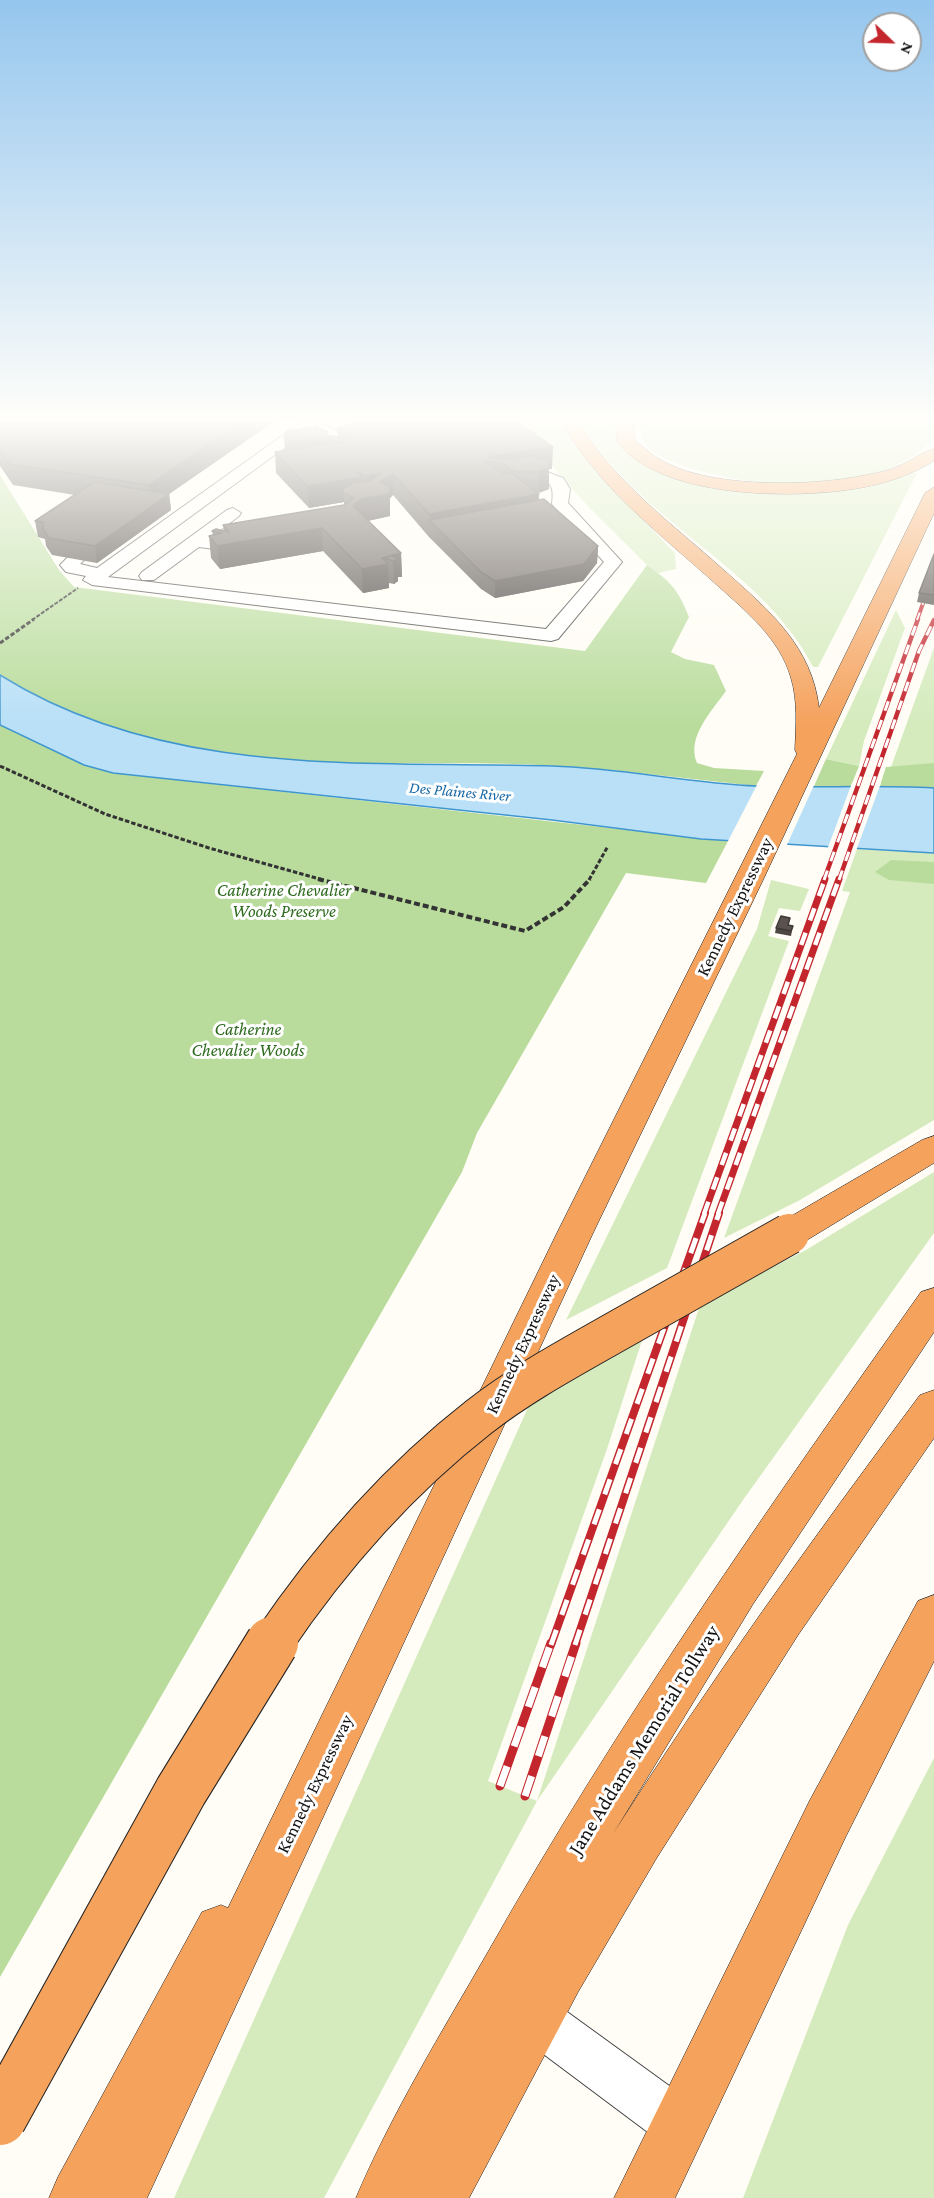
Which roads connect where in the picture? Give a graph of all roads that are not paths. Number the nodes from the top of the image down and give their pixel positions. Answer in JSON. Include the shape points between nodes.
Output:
{"nodes":[{"id":1,"x":178,"y":521,"type":"edge"},
{"id":2,"x":222,"y":521,"type":"edge"},
{"id":3,"x":575,"y":521,"type":"edge"},
{"id":4,"x":658,"y":521,"type":"edge"},
{"id":5,"x":921,"y":521,"type":"edge"},
{"id":6,"x":266,"y":536,"type":"edge"},
{"id":7,"x":196,"y":541,"type":"junction"},
{"id":8,"x":76,"y":559,"type":"edge"},
{"id":9,"x":148,"y":576,"type":"dead end"},
{"id":10,"x":95,"y":582,"type":"junction"},
{"id":11,"x":806,"y":760,"type":"junction"},
{"id":12,"x":934,"y":1148,"type":"edge"},
{"id":13,"x":934,"y":1302,"type":"edge"},
{"id":14,"x":934,"y":1406,"type":"edge"},
{"id":15,"x":406,"y":1593,"type":"junction"},
{"id":16,"x":934,"y":1615,"type":"edge"},
{"id":17,"x":535,"y":2018,"type":"junction"},
{"id":18,"x":0,"y":2119,"type":"edge"},
{"id":19,"x":679,"y":2124,"type":"junction"},
{"id":20,"x":79,"y":2198,"type":"edge"},
{"id":21,"x":116,"y":2198,"type":"edge"},
{"id":22,"x":386,"y":2198,"type":"edge"},
{"id":23,"x":438,"y":2198,"type":"edge"},
{"id":24,"x":644,"y":2198,"type":"edge"}],
"edges":[{"from":1,"to":10,"type":"street"},
{"from":2,"to":7,"type":"street"},
{"from":3,"to":10,"type":"street","via":[[613,562],[551,635],[187,593],[156,596],[125,592]]},
{"from":4,"to":11,"type":"highway","via":[[762,615],[796,657],[807,695]]},
{"from":5,"to":11,"type":"highway","name":"Kennedy Expressway"},
{"from":6,"to":7,"type":"street","via":[[222,545]]},
{"from":7,"to":9,"type":"street"},
{"from":8,"to":10,"type":"street","via":[[69,565]]},
{"from":11,"to":15,"type":"highway","name":"Kennedy Expressway","via":[[575,1233]]},
{"from":12,"to":18,"type":"highway","bridge":true,"via":[[526,1385],[432,1456],[374,1513],[299,1601],[253,1667]]},
{"from":13,"to":22,"type":"highway","name":"Jane Addams Memorial Tollway","via":[[668,1698],[557,1880]]},
{"from":14,"to":17,"type":"highway","via":[[822,1561],[637,1842]]},
{"from":15,"to":20,"type":"highway"},
{"from":15,"to":21,"type":"highway","name":"Kennedy Expressway"},
{"from":16,"to":19,"type":"highway","via":[[828,1818]]},
{"from":17,"to":19,"type":"street"},
{"from":17,"to":23,"type":"highway"},
{"from":19,"to":24,"type":"highway"}]}
